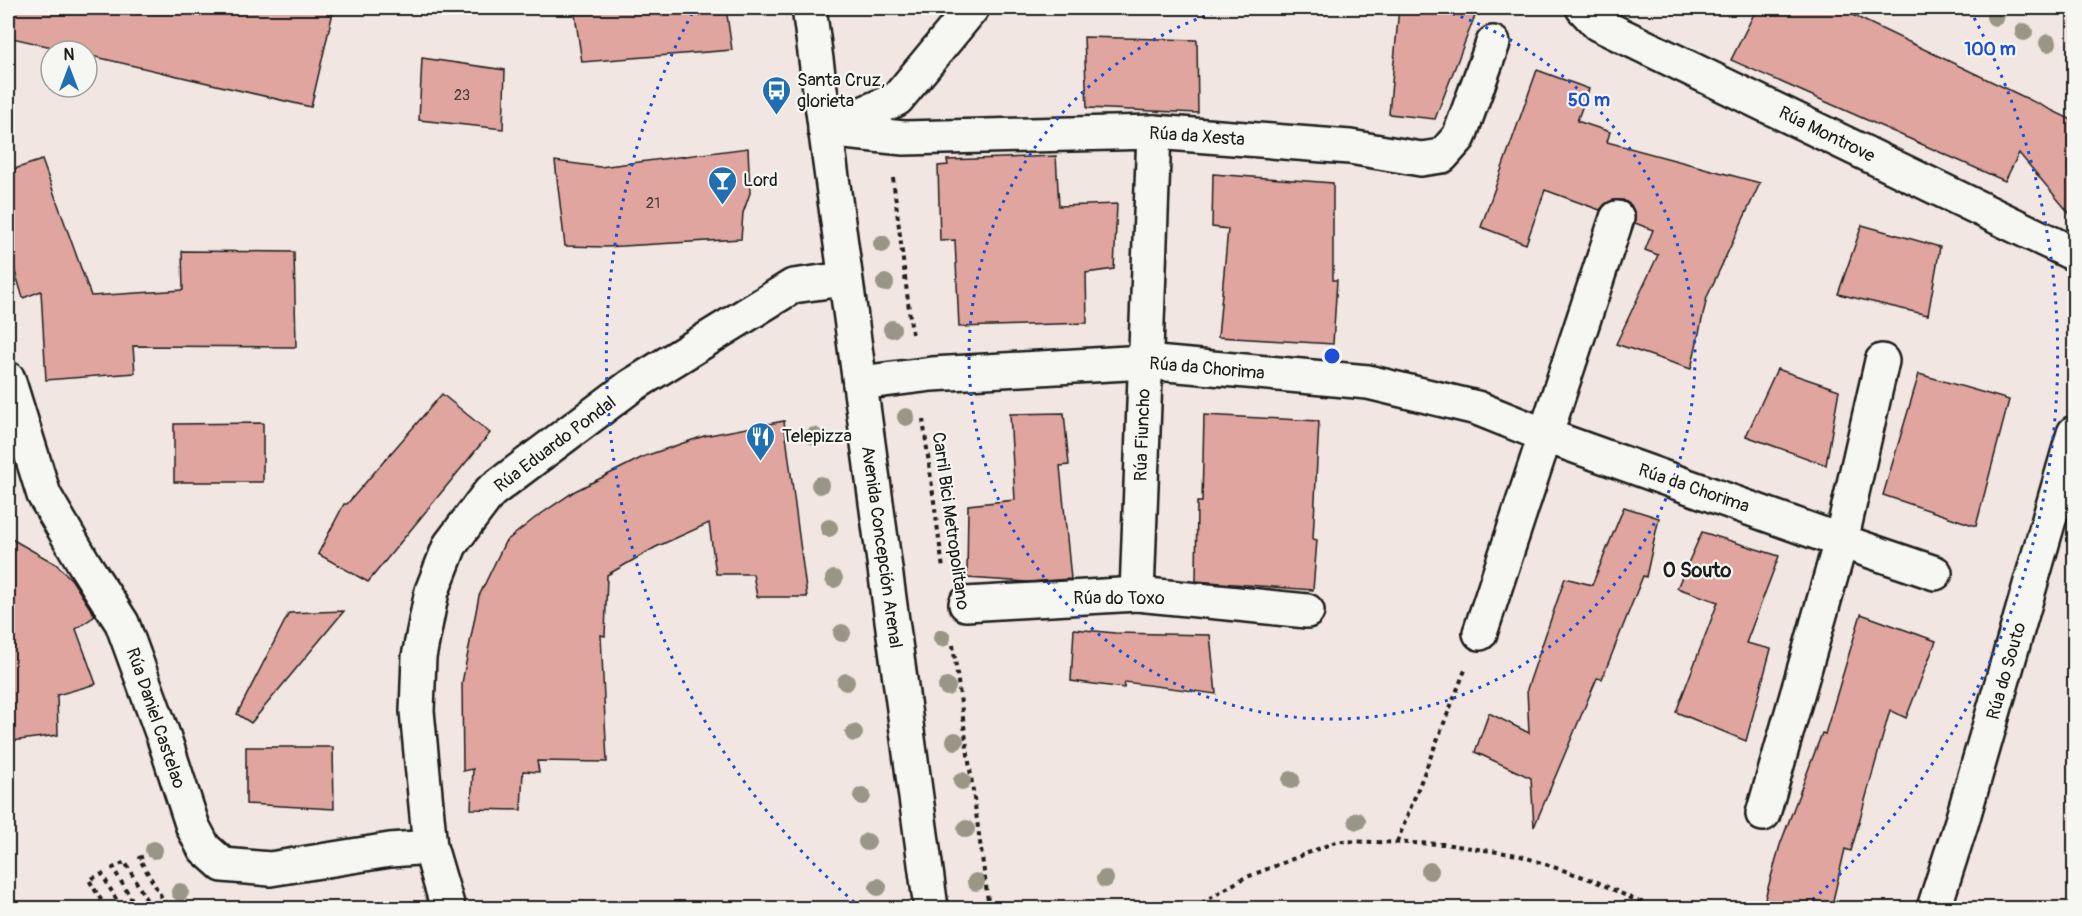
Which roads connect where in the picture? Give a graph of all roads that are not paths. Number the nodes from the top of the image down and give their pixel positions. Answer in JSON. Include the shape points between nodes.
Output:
{"nodes":[{"id":1,"x":809,"y":8,"type":"edge"},
{"id":2,"x":972,"y":8,"type":"edge"},
{"id":3,"x":1583,"y":8,"type":"edge"},
{"id":4,"x":1493,"y":43,"type":"dead end"},
{"id":5,"x":825,"y":130,"type":"junction"},
{"id":6,"x":1154,"y":132,"type":"junction"},
{"id":7,"x":1617,"y":218,"type":"dead end"},
{"id":8,"x":2074,"y":254,"type":"edge"},
{"id":9,"x":844,"y":279,"type":"junction"},
{"id":10,"x":1882,"y":361,"type":"dead end"},
{"id":11,"x":1145,"y":362,"type":"junction"},
{"id":12,"x":8,"y":379,"type":"edge"},
{"id":13,"x":860,"y":383,"type":"junction"},
{"id":14,"x":2074,"y":433,"type":"edge"},
{"id":15,"x":1546,"y":436,"type":"junction"},
{"id":16,"x":1841,"y":540,"type":"junction"},
{"id":17,"x":1935,"y":573,"type":"dead end"},
{"id":18,"x":1137,"y":594,"type":"junction"},
{"id":19,"x":966,"y":604,"type":"dead end"},
{"id":20,"x":1307,"y":611,"type":"dead end"},
{"id":21,"x":1480,"y":633,"type":"road end"},
{"id":22,"x":1763,"y":814,"type":"dead end"},
{"id":23,"x":430,"y":847,"type":"junction"},
{"id":24,"x":448,"y":909,"type":"edge"},
{"id":25,"x":930,"y":909,"type":"edge"},
{"id":26,"x":1934,"y":909,"type":"edge"}],
"edges":[{"from":1,"to":5,"type":"street","name":"Avenida Concepción Arenal"},
{"from":2,"to":5,"type":"street","via":[[897,99]]},
{"from":3,"to":8,"type":"street","name":"Rúa Montrove","via":[[1598,24]]},
{"from":4,"to":6,"type":"street","name":"Rúa da Xesta","via":[[1459,137],[1442,156],[1421,159],[1350,147]]},
{"from":5,"to":6,"type":"street","name":"Rúa da Xesta","via":[[888,137]]},
{"from":5,"to":9,"type":"street","name":"Avenida Concepción Arenal"},
{"from":6,"to":11,"type":"street","name":"Rúa Fiuncho"},
{"from":7,"to":15,"type":"street"},
{"from":9,"to":13,"type":"street","name":"Avenida Concepción Arenal"},
{"from":9,"to":23,"type":"street","name":"Rúa Eduardo Pondal","via":[[793,286],[631,386],[490,492],[450,545],[432,591],[419,657],[417,711]]},
{"from":10,"to":16,"type":"street"},
{"from":11,"to":13,"type":"street","name":"Rúa da Chorima"},
{"from":11,"to":15,"type":"street","name":"Rúa da Chorima","via":[[1368,381],[1477,408]]},
{"from":11,"to":18,"type":"street","name":"Rúa Fiuncho"},
{"from":12,"to":23,"type":"street","name":"Rúa Daniel Castelao","via":[[44,495],[122,623],[193,827],[204,848],[223,865],[270,869]]},
{"from":13,"to":25,"type":"street","name":"Avenida Concepción Arenal"},
{"from":14,"to":26,"type":"street","name":"Rúa do Souto"},
{"from":15,"to":16,"type":"street","name":"Rúa da Chorima"},
{"from":15,"to":21,"type":"street"},
{"from":16,"to":17,"type":"street","name":"Rúa da Chorima"},
{"from":16,"to":22,"type":"street"},
{"from":18,"to":19,"type":"street","name":"Rúa do Toxo"},
{"from":18,"to":20,"type":"street","name":"Rúa do Toxo"},
{"from":23,"to":24,"type":"street","name":"Rúa Eduardo Pondal"}]}
